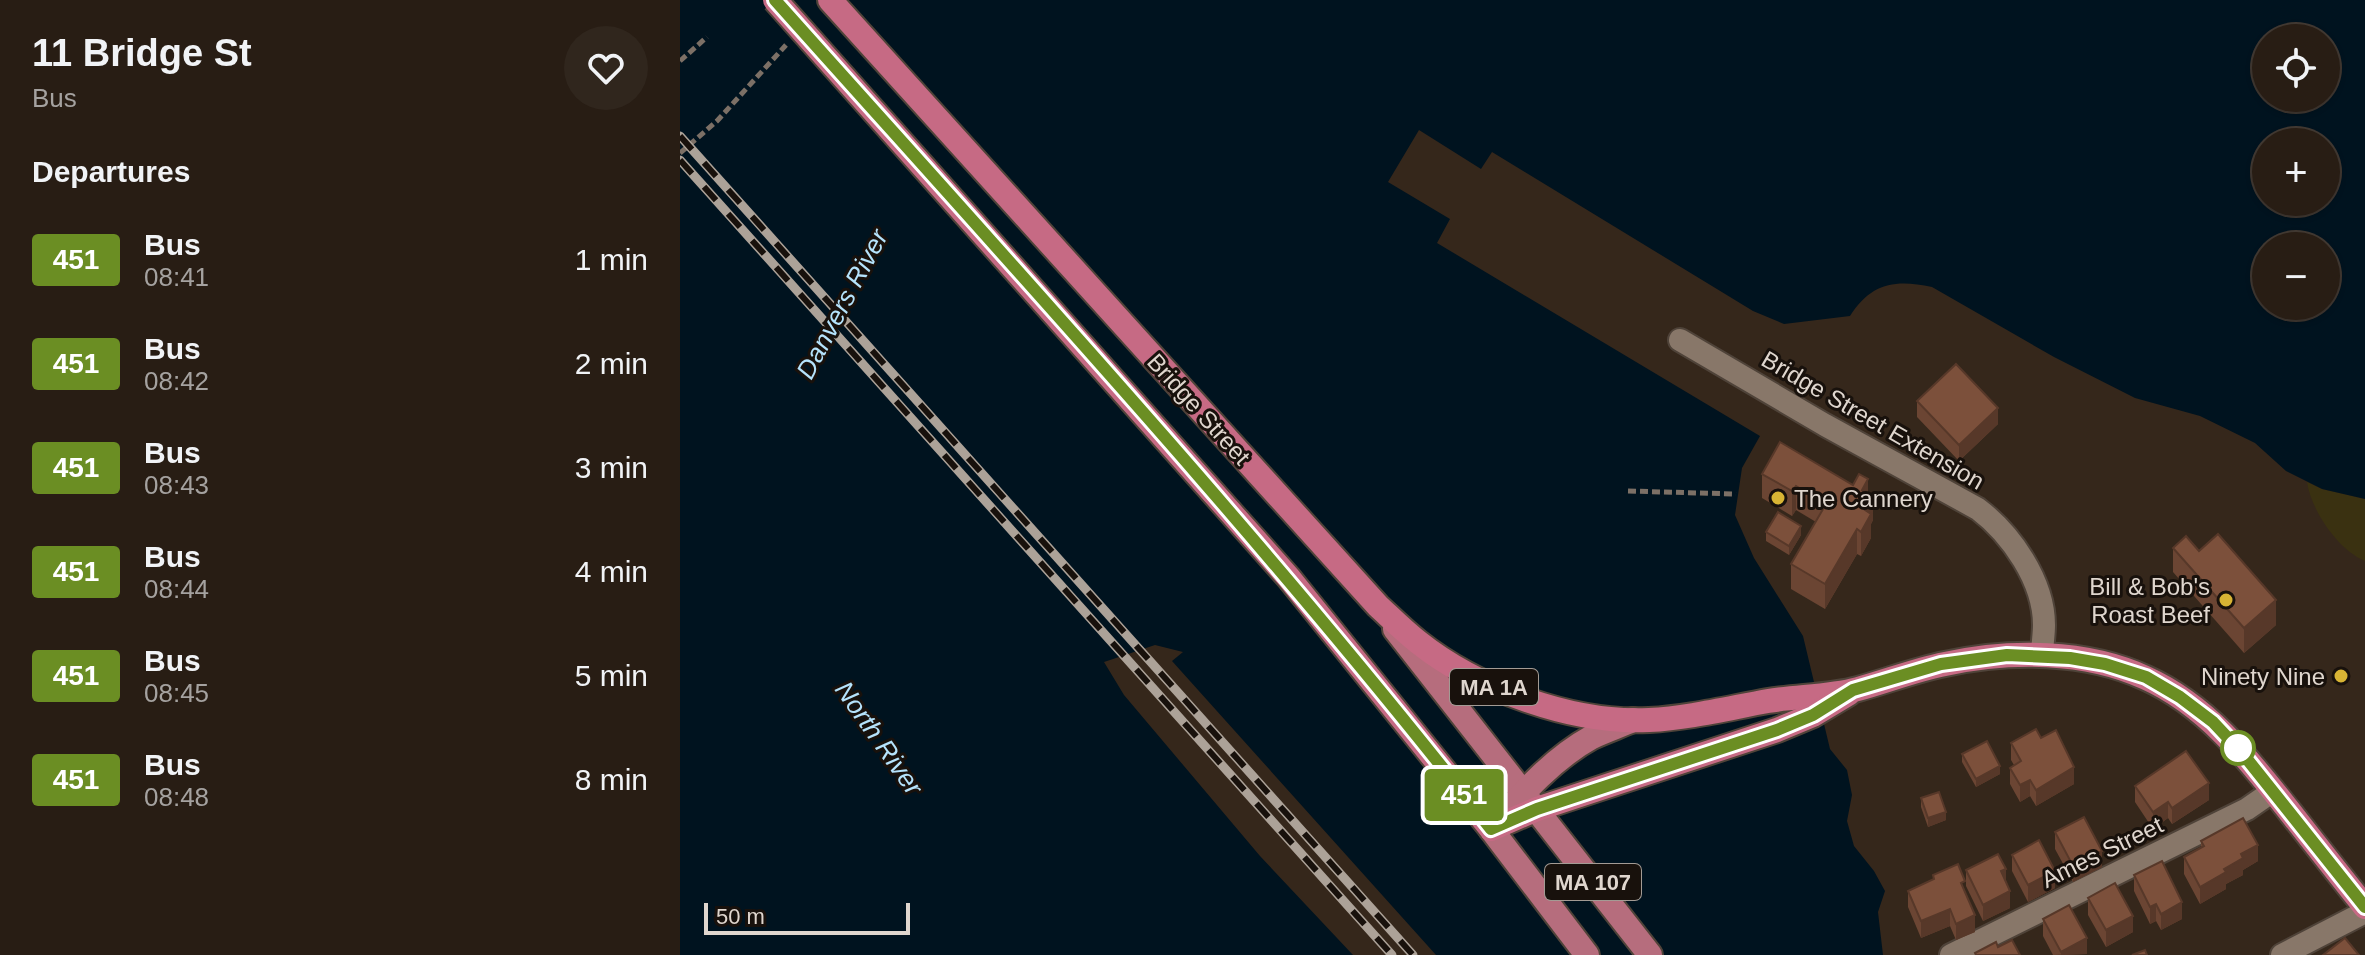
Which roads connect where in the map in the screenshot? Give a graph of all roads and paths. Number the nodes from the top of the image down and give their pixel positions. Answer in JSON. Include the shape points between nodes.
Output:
{"nodes":[{"id":1,"x":775,"y":0,"type":"edge"},
{"id":2,"x":830,"y":0,"type":"edge"},
{"id":3,"x":707,"y":37,"type":"dead end"},
{"id":4,"x":787,"y":44,"type":"dead end"},
{"id":5,"x":680,"y":61,"type":"edge"},
{"id":6,"x":680,"y":153,"type":"edge"},
{"id":7,"x":1680,"y":340,"type":"dead end"},
{"id":8,"x":1628,"y":491,"type":"dead end"},
{"id":9,"x":1736,"y":494,"type":"dead end"},
{"id":10,"x":1378,"y":606,"type":"junction"},
{"id":11,"x":2042,"y":656,"type":"junction"},
{"id":12,"x":1853,"y":690,"type":"junction"},
{"id":13,"x":1633,"y":720,"type":"junction"},
{"id":14,"x":2273,"y":791,"type":"junction"},
{"id":15,"x":1530,"y":801,"type":"junction"},
{"id":16,"x":1491,"y":829,"type":"junction"},
{"id":17,"x":2365,"y":910,"type":"edge"},
{"id":18,"x":1587,"y":955,"type":"edge"},
{"id":19,"x":1650,"y":955,"type":"edge"},
{"id":20,"x":1951,"y":955,"type":"edge"},
{"id":21,"x":2282,"y":955,"type":"edge"}],
"edges":[{"from":1,"to":16,"type":"highway","name":"Bridge Street","bridge":true,"via":[[1289,578]]},
{"from":2,"to":10,"type":"highway","name":"Bridge Street","number":"MA 1A"},
{"from":3,"to":5,"type":"path"},
{"from":4,"to":6,"type":"path"},
{"from":7,"to":11,"type":"street","name":"Bridge Street Extension","via":[[1992,520],[2028,568],[2040,595]]},
{"from":8,"to":9,"type":"path"},
{"from":10,"to":13,"type":"highway","name":"Bridge Street","number":"MA 1A","via":[[1420,643],[1495,687],[1564,710]]},
{"from":10,"to":15,"type":"main road","number":"MA 107"},
{"from":11,"to":12,"type":"highway","name":"Bridge Street","number":"MA 1A","via":[[1972,658]]},
{"from":11,"to":14,"type":"highway","name":"Bridge Street","number":"MA 1A","via":[[2105,664],[2146,677],[2213,722]]},
{"from":12,"to":13,"type":"highway","name":"Bridge Street","number":"MA 1A"},
{"from":12,"to":15,"type":"highway","name":"Bridge Street","number":"MA 1A","via":[[1777,730]]},
{"from":13,"to":15,"type":"main road","name":"Bridge Street","via":[[1572,750]]},
{"from":14,"to":17,"type":"highway","name":"Bridge Street","number":"MA 1A"},
{"from":14,"to":20,"type":"street","name":"Ames Street","via":[[2247,809]]},
{"from":15,"to":16,"type":"highway","name":"Bridge Street","number":"MA 1A"},
{"from":15,"to":19,"type":"main road","number":"MA 107"},
{"from":16,"to":18,"type":"main road","number":"MA 107"},
{"from":17,"to":21,"type":"street"}]}
